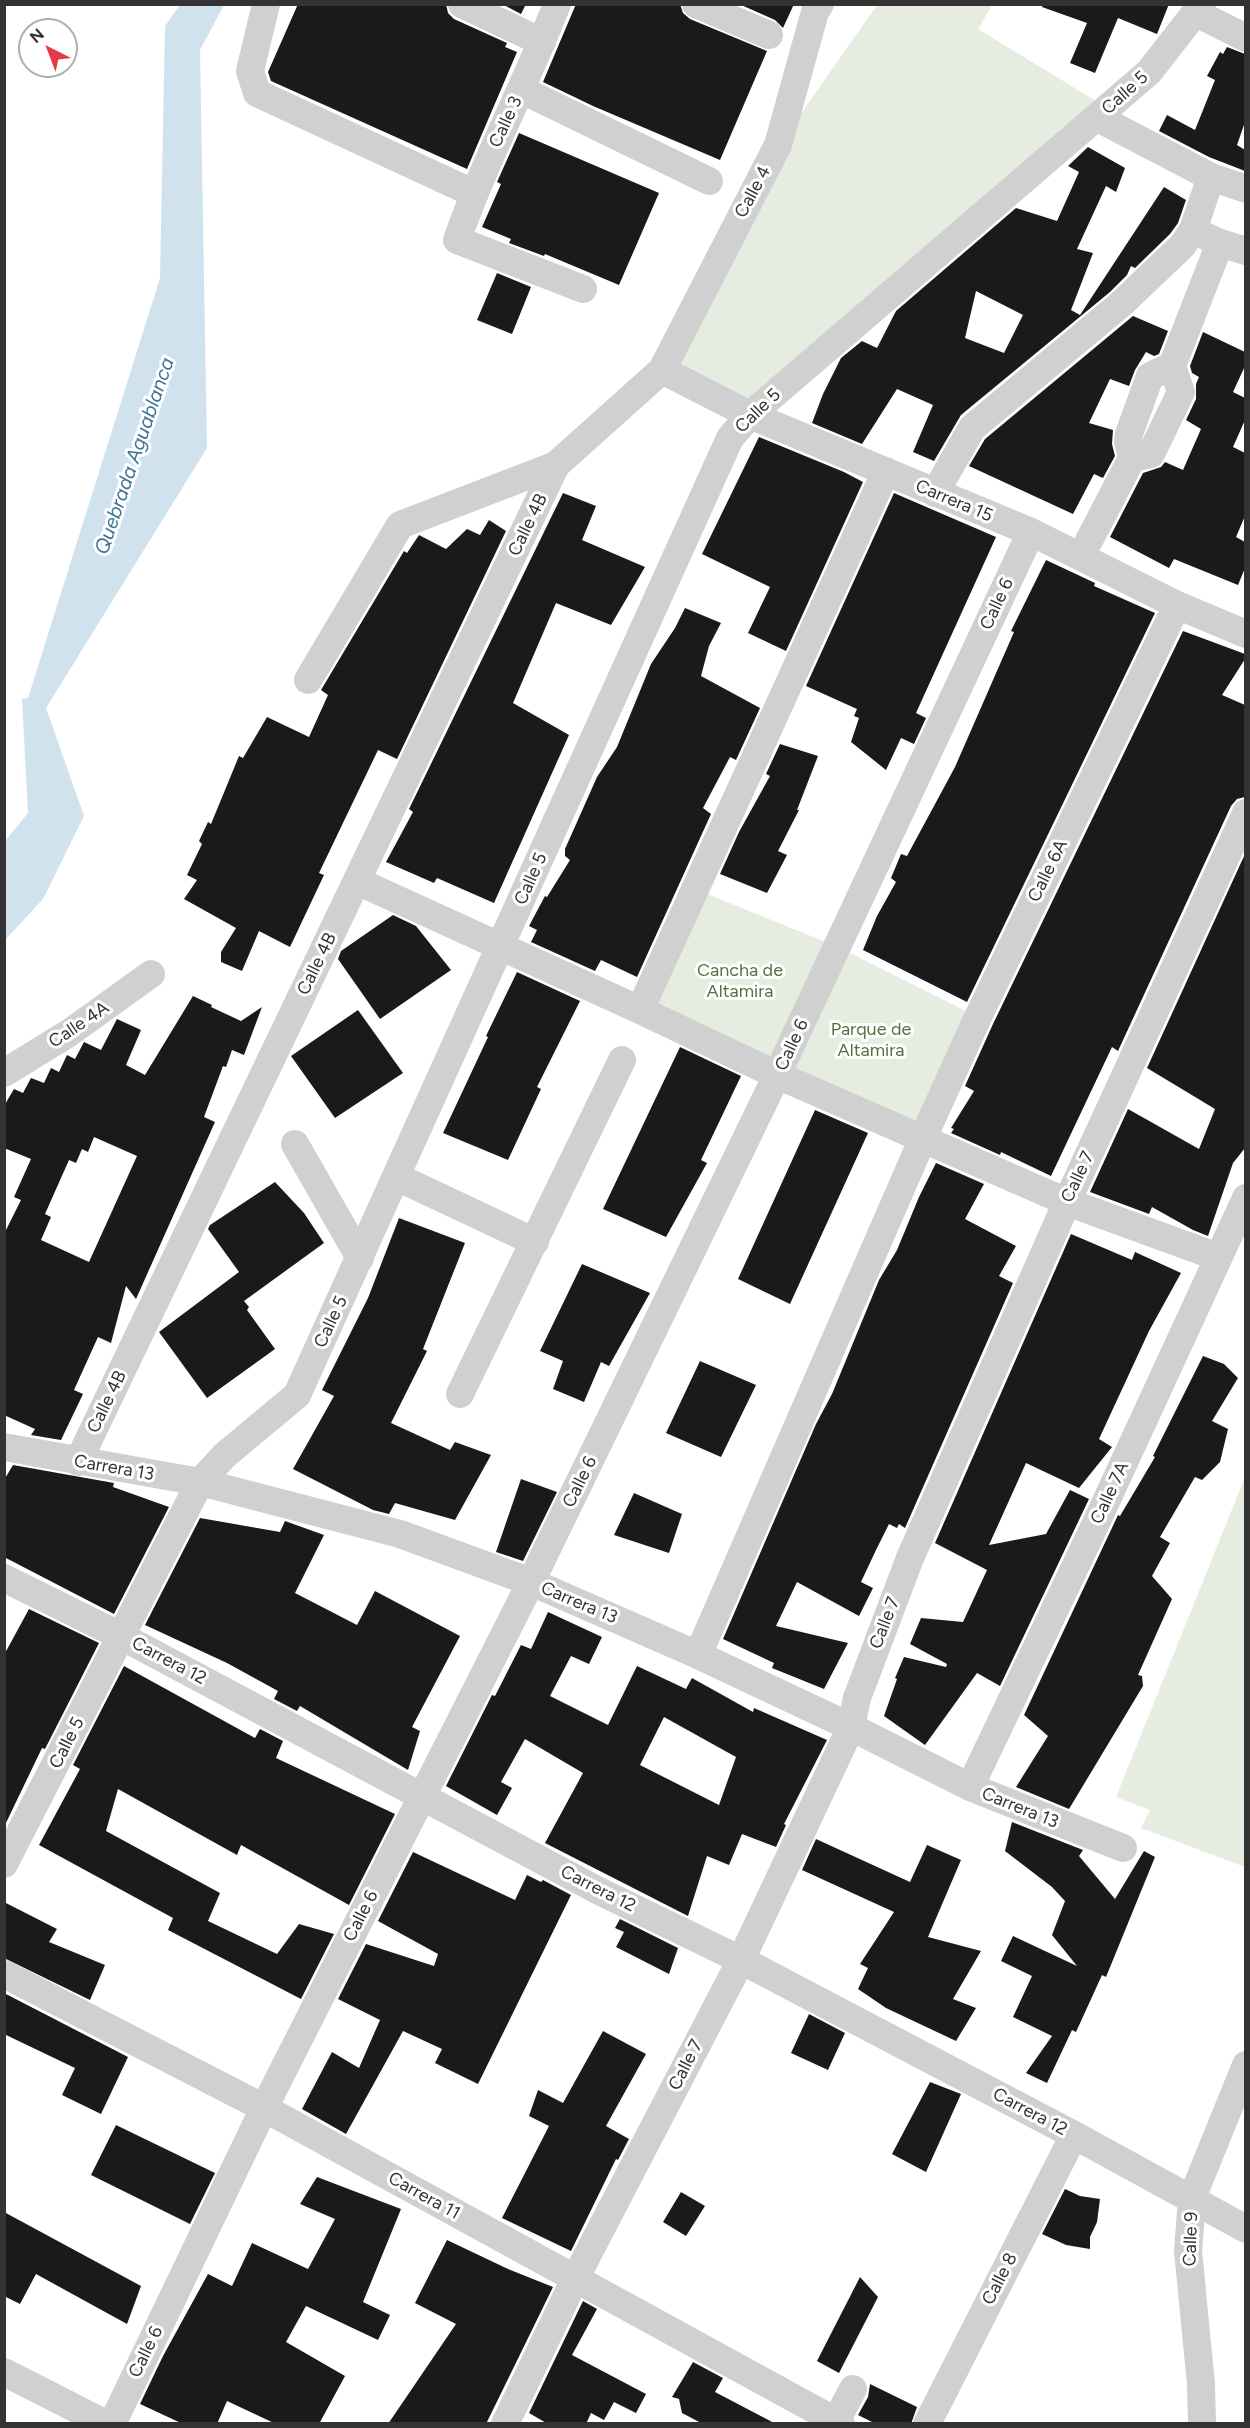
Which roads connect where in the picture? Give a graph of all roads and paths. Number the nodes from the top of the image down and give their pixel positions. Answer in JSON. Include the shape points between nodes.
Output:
{"nodes":[{"id":1,"x":266,"y":4,"type":"edge"},
{"id":2,"x":462,"y":4,"type":"edge"},
{"id":3,"x":557,"y":4,"type":"edge"},
{"id":4,"x":696,"y":4,"type":"edge"},
{"id":5,"x":820,"y":4,"type":"edge"},
{"id":6,"x":1199,"y":9,"type":"edge"},
{"id":7,"x":769,"y":36,"type":"dead end"},
{"id":8,"x":1245,"y":38,"type":"edge"},
{"id":9,"x":542,"y":42,"type":"junction"},
{"id":10,"x":522,"y":90,"type":"junction"},
{"id":11,"x":1098,"y":118,"type":"junction"},
{"id":12,"x":1210,"y":177,"type":"junction"},
{"id":13,"x":709,"y":181,"type":"dead end"},
{"id":14,"x":1245,"y":189,"type":"edge"},
{"id":15,"x":473,"y":193,"type":"junction"},
{"id":16,"x":1193,"y":230,"type":"junction"},
{"id":17,"x":1233,"y":247,"type":"edge"},
{"id":18,"x":583,"y":289,"type":"dead end"},
{"id":19,"x":662,"y":370,"type":"junction"},
{"id":20,"x":750,"y":415,"type":"junction"},
{"id":21,"x":556,"y":465,"type":"junction"},
{"id":22,"x":886,"y":471,"type":"junction"},
{"id":23,"x":935,"y":493,"type":"junction"},
{"id":24,"x":1031,"y":532,"type":"junction"},
{"id":25,"x":1081,"y":556,"type":"junction"},
{"id":26,"x":1177,"y":605,"type":"junction"},
{"id":27,"x":1242,"y":623,"type":"edge"},
{"id":28,"x":308,"y":680,"type":"dead end"},
{"id":29,"x":1245,"y":813,"type":"edge"},
{"id":30,"x":357,"y":881,"type":"junction"},
{"id":31,"x":501,"y":946,"type":"junction"},
{"id":32,"x":152,"y":974,"type":"dead end"},
{"id":33,"x":640,"y":1010,"type":"junction"},
{"id":34,"x":622,"y":1060,"type":"dead end"},
{"id":35,"x":4,"y":1073,"type":"edge"},
{"id":36,"x":777,"y":1076,"type":"junction"},
{"id":37,"x":923,"y":1138,"type":"junction"},
{"id":38,"x":295,"y":1144,"type":"dead end"},
{"id":39,"x":397,"y":1177,"type":"junction"},
{"id":40,"x":1245,"y":1198,"type":"edge"},
{"id":41,"x":1067,"y":1202,"type":"junction"},
{"id":42,"x":535,"y":1242,"type":"junction"},
{"id":43,"x":1218,"y":1257,"type":"junction"},
{"id":44,"x":360,"y":1258,"type":"junction"},
{"id":45,"x":460,"y":1394,"type":"dead end"},
{"id":46,"x":4,"y":1447,"type":"edge"},
{"id":47,"x":78,"y":1462,"type":"junction"},
{"id":48,"x":200,"y":1482,"type":"junction"},
{"id":49,"x":4,"y":1578,"type":"edge"},
{"id":50,"x":531,"y":1582,"type":"junction"},
{"id":51,"x":121,"y":1636,"type":"junction"},
{"id":52,"x":698,"y":1655,"type":"junction"},
{"id":53,"x":851,"y":1726,"type":"junction"},
{"id":54,"x":970,"y":1787,"type":"junction"},
{"id":55,"x":421,"y":1796,"type":"junction"},
{"id":56,"x":1123,"y":1848,"type":"dead end"},
{"id":57,"x":4,"y":1864,"type":"edge"},
{"id":58,"x":741,"y":1960,"type":"junction"},
{"id":59,"x":4,"y":1974,"type":"edge"},
{"id":60,"x":1245,"y":2065,"type":"edge"},
{"id":61,"x":264,"y":2108,"type":"junction"},
{"id":62,"x":1074,"y":2135,"type":"junction"},
{"id":63,"x":1192,"y":2198,"type":"junction"},
{"id":64,"x":1245,"y":2229,"type":"edge"},
{"id":65,"x":575,"y":2279,"type":"junction"},
{"id":66,"x":4,"y":2372,"type":"edge"},
{"id":67,"x":852,"y":2389,"type":"dead end"},
{"id":68,"x":839,"y":2422,"type":"edge"},
{"id":69,"x":106,"y":2424,"type":"edge"},
{"id":70,"x":112,"y":2424,"type":"edge"},
{"id":71,"x":505,"y":2424,"type":"edge"},
{"id":72,"x":927,"y":2424,"type":"edge"},
{"id":73,"x":1202,"y":2424,"type":"edge"}],
"edges":[{"from":1,"to":15,"type":"street","via":[[250,72],[257,93]]},
{"from":2,"to":9,"type":"street"},
{"from":3,"to":9,"type":"street","name":"Calle 3"},
{"from":4,"to":7,"type":"street"},
{"from":5,"to":19,"type":"street","name":"Calle 4","via":[[778,145]]},
{"from":6,"to":8,"type":"street"},
{"from":6,"to":11,"type":"street","name":"Calle 5","via":[[1149,72]]},
{"from":9,"to":10,"type":"street","name":"Calle 3"},
{"from":10,"to":13,"type":"street"},
{"from":10,"to":15,"type":"street","name":"Calle 3"},
{"from":11,"to":12,"type":"street"},
{"from":11,"to":20,"type":"street","name":"Calle 5"},
{"from":12,"to":14,"type":"street"},
{"from":12,"to":16,"type":"street"},
{"from":15,"to":18,"type":"street","name":"Calle 3","via":[[457,240]]},
{"from":16,"to":17,"type":"street"},
{"from":16,"to":23,"type":"street","via":[[1121,304],[972,428]]},
{"from":17,"to":25,"type":"street","via":[[1172,366],[1150,376],[1129,434],[1132,458]]},
{"from":19,"to":20,"type":"street","name":"Carrera 15"},
{"from":19,"to":21,"type":"street"},
{"from":20,"to":22,"type":"street","name":"Carrera 15"},
{"from":20,"to":31,"type":"street","name":"Calle 5","via":[[730,438]]},
{"from":21,"to":28,"type":"street","via":[[400,525]]},
{"from":21,"to":30,"type":"street","name":"Calle 4B"},
{"from":22,"to":23,"type":"street","name":"Carrera 15"},
{"from":22,"to":33,"type":"street"},
{"from":23,"to":24,"type":"street","name":"Carrera 15"},
{"from":24,"to":25,"type":"street","name":"Carrera 15"},
{"from":24,"to":36,"type":"street","name":"Calle 6"},
{"from":25,"to":26,"type":"street","name":"Carrera 15"},
{"from":26,"to":27,"type":"street","name":"Carrera 15"},
{"from":26,"to":37,"type":"street","name":"Calle 6A"},
{"from":29,"to":41,"type":"street","name":"Calle 7"},
{"from":30,"to":31,"type":"street"},
{"from":30,"to":47,"type":"street","name":"Calle 4B"},
{"from":31,"to":33,"type":"street"},
{"from":31,"to":39,"type":"street","name":"Calle 5"},
{"from":32,"to":35,"type":"street","name":"Calle 4A"},
{"from":33,"to":36,"type":"street"},
{"from":34,"to":42,"type":"street"},
{"from":36,"to":37,"type":"street"},
{"from":36,"to":50,"type":"street","name":"Calle 6"},
{"from":37,"to":41,"type":"street"},
{"from":37,"to":52,"type":"street"},
{"from":38,"to":44,"type":"street"},
{"from":39,"to":42,"type":"street"},
{"from":39,"to":44,"type":"street","name":"Calle 5"},
{"from":40,"to":43,"type":"street","name":"Calle 7A"},
{"from":41,"to":43,"type":"street"},
{"from":41,"to":53,"type":"street","name":"Calle 7","via":[[910,1558],[857,1698]]},
{"from":42,"to":45,"type":"street"},
{"from":43,"to":54,"type":"street","name":"Calle 7A"},
{"from":44,"to":48,"type":"street","name":"Calle 5","via":[[297,1395],[225,1455]]},
{"from":46,"to":47,"type":"street","name":"Carrera 13"},
{"from":47,"to":48,"type":"street","name":"Carrera 13"},
{"from":48,"to":50,"type":"street","name":"Carrera 13","via":[[400,1534]]},
{"from":48,"to":51,"type":"street","name":"Calle 5"},
{"from":49,"to":51,"type":"street","name":"Carrera 12"},
{"from":50,"to":52,"type":"street","name":"Carrera 13"},
{"from":50,"to":55,"type":"street","name":"Calle 6"},
{"from":51,"to":55,"type":"street","name":"Carrera 12"},
{"from":51,"to":57,"type":"street","name":"Calle 5"},
{"from":52,"to":53,"type":"street","name":"Carrera 13"},
{"from":53,"to":54,"type":"street","name":"Carrera 13"},
{"from":53,"to":58,"type":"street","name":"Calle 7"},
{"from":54,"to":56,"type":"street","name":"Carrera 13"},
{"from":55,"to":58,"type":"street","name":"Carrera 12","via":[[599,1891]]},
{"from":55,"to":61,"type":"street","name":"Calle 6"},
{"from":58,"to":62,"type":"street","name":"Carrera 12"},
{"from":58,"to":65,"type":"street","name":"Calle 7"},
{"from":59,"to":61,"type":"street","name":"Carrera 11"},
{"from":60,"to":63,"type":"street","name":"Calle 9"},
{"from":61,"to":65,"type":"street","name":"Carrera 11"},
{"from":61,"to":70,"type":"street","name":"Calle 6"},
{"from":62,"to":63,"type":"street","name":"Carrera 12"},
{"from":62,"to":72,"type":"street","name":"Calle 8"},
{"from":63,"to":64,"type":"street","name":"Carrera 12"},
{"from":63,"to":73,"type":"street","name":"Calle 9","via":[[1188,2251]]},
{"from":65,"to":68,"type":"street","name":"Carrera 11"},
{"from":65,"to":71,"type":"street","name":"Calle 7"},
{"from":66,"to":69,"type":"street"},
{"from":67,"to":68,"type":"street"}]}
